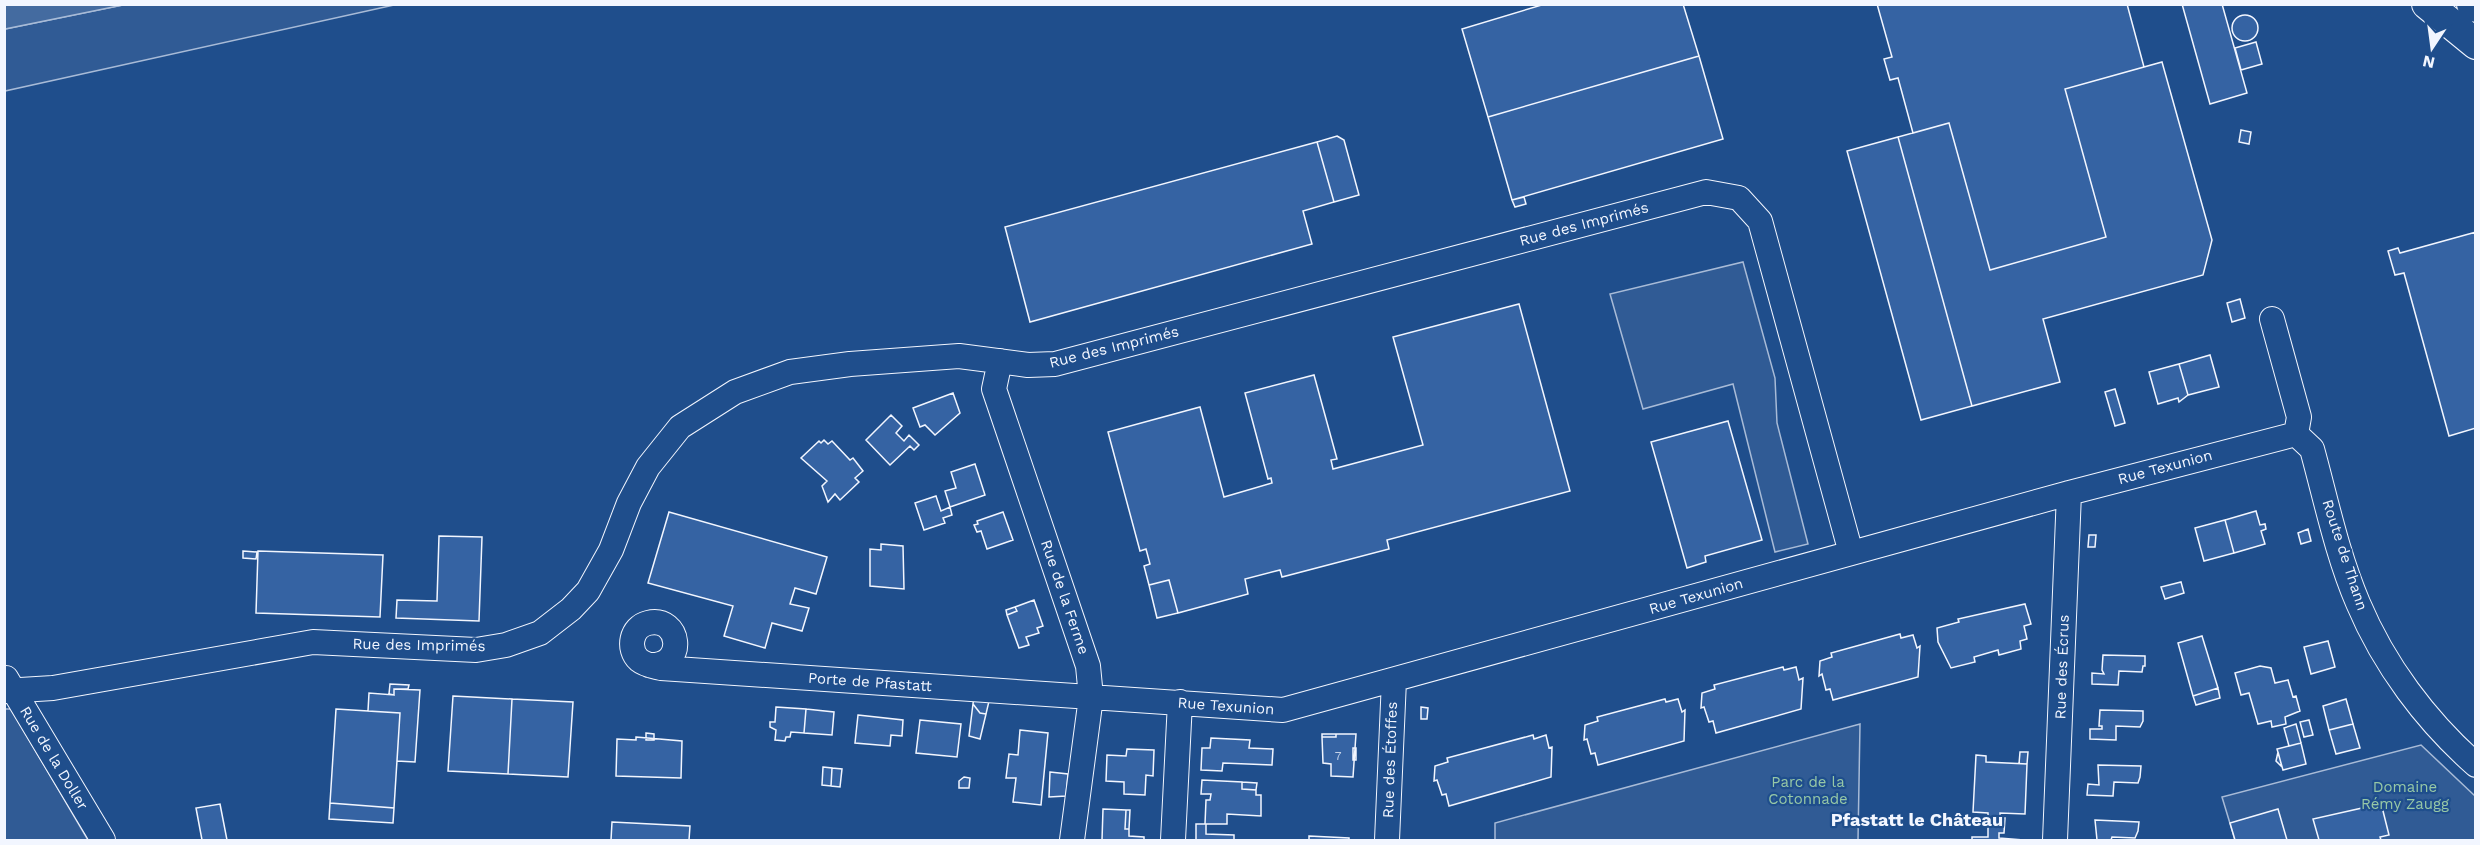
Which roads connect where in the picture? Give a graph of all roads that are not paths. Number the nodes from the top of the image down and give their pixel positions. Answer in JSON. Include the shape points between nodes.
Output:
{"nodes":[{"id":1,"x":2427,"y":4,"type":"edge"},
{"id":2,"x":2475,"y":44,"type":"edge"},
{"id":3,"x":2272,"y":319,"type":"dead end"},
{"id":4,"x":1000,"y":362,"type":"junction"},
{"id":5,"x":2296,"y":434,"type":"junction"},
{"id":6,"x":2069,"y":493,"type":"junction"},
{"id":7,"x":1851,"y":554,"type":"junction"},
{"id":8,"x":649,"y":665,"type":"dead end"},
{"id":9,"x":1394,"y":680,"type":"junction"},
{"id":10,"x":8,"y":686,"type":"edge"},
{"id":11,"x":1091,"y":697,"type":"junction"},
{"id":12,"x":1180,"y":702,"type":"junction"},
{"id":13,"x":2475,"y":765,"type":"edge"},
{"id":14,"x":103,"y":840,"type":"edge"},
{"id":15,"x":1072,"y":840,"type":"edge"},
{"id":16,"x":1173,"y":840,"type":"edge"},
{"id":17,"x":1387,"y":840,"type":"edge"},
{"id":18,"x":2055,"y":840,"type":"edge"}],
"edges":[{"from":1,"to":2,"type":"main road"},
{"from":3,"to":5,"type":"street","via":[[2299,417]]},
{"from":4,"to":7,"type":"street","name":"Rue des Imprimés","via":[[1055,364],[1706,192],[1739,198],[1760,221]]},
{"from":4,"to":10,"type":"street","name":"Rue des Imprimés","via":[[959,357],[850,364],[790,372],[735,392],[680,427],[648,466],[588,591],[540,633],[506,645],[476,650],[314,642],[53,688]]},
{"from":4,"to":11,"type":"street","name":"Rue de la Ferme","via":[[994,389],[1088,666]]},
{"from":5,"to":6,"type":"street","name":"Rue Texunion"},
{"from":5,"to":13,"type":"street","name":"Route de Thann","via":[[2312,449],[2358,603],[2393,671],[2450,743]]},
{"from":6,"to":7,"type":"street","name":"Rue Texunion"},
{"from":6,"to":18,"type":"street","name":"Rue des Écrus"},
{"from":7,"to":9,"type":"street","name":"Rue Texunion"},
{"from":8,"to":11,"type":"street","name":"Porte de Pfastatt"},
{"from":9,"to":12,"type":"street","name":"Rue Texunion","via":[[1283,710]]},
{"from":9,"to":17,"type":"street","name":"Rue des Étoffes"},
{"from":10,"to":14,"type":"street","name":"Rue de la Doller"},
{"from":11,"to":12,"type":"street","name":"Rue Texunion"},
{"from":11,"to":15,"type":"street","name":"Rue de la Ferme"},
{"from":12,"to":16,"type":"street"}]}
